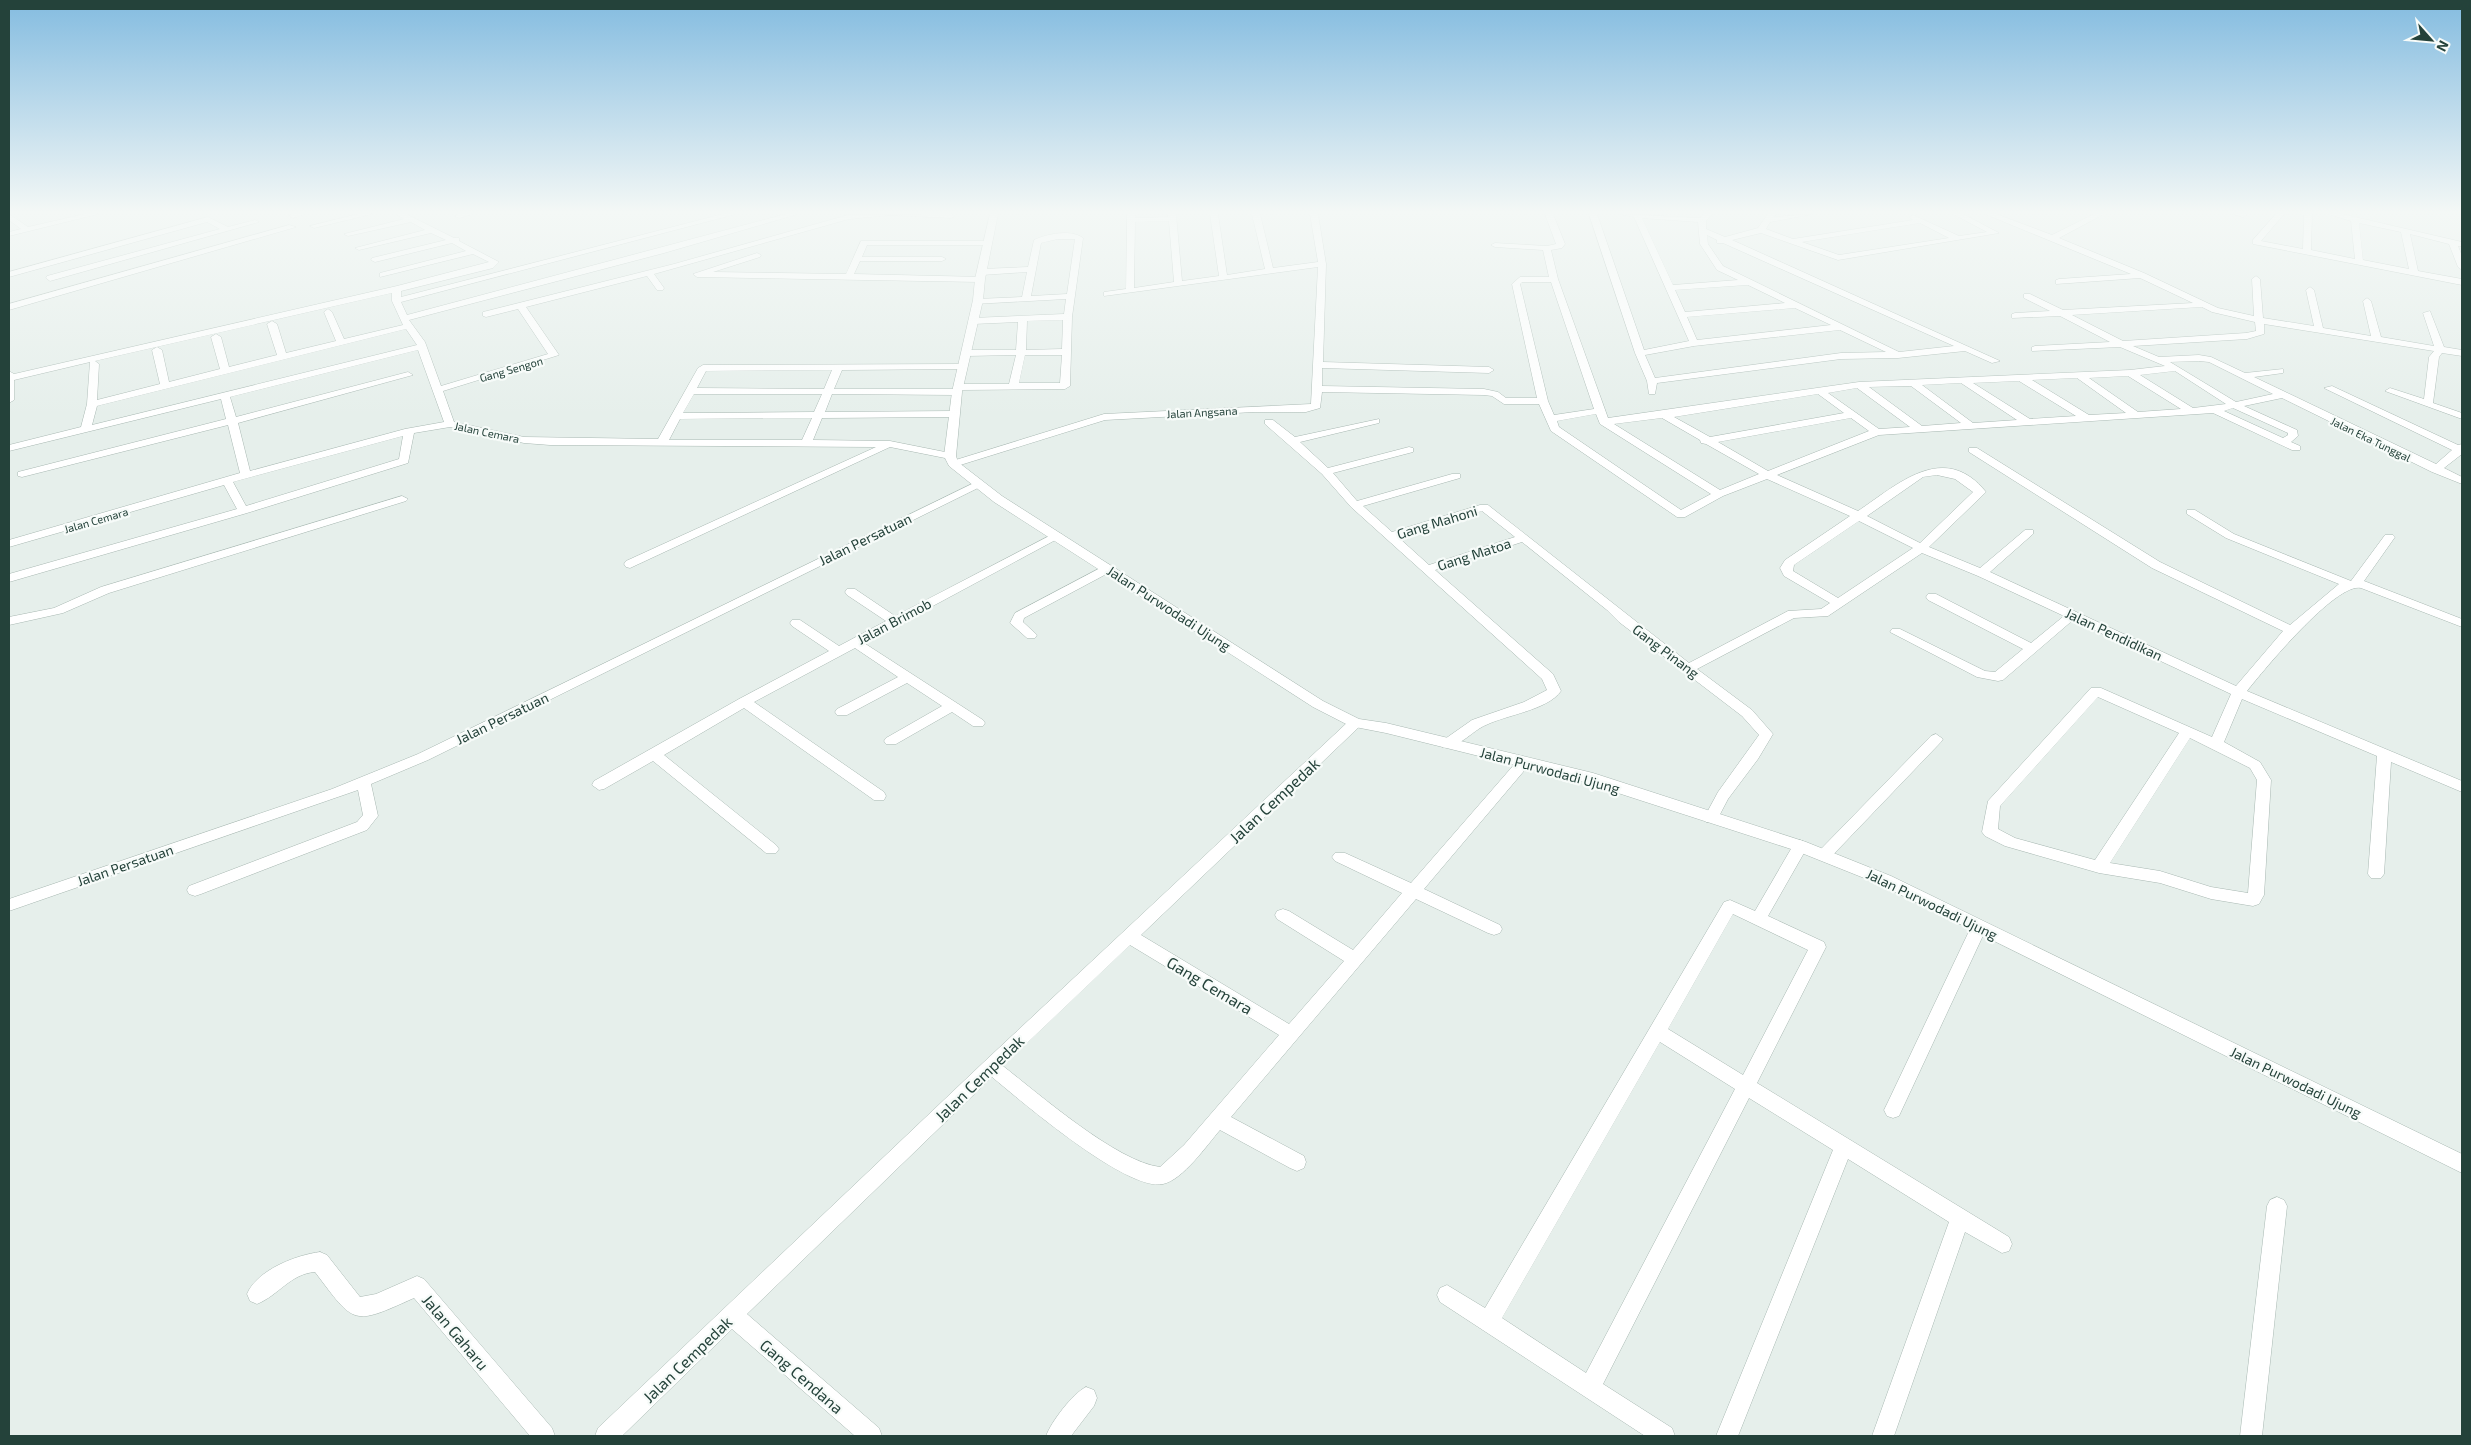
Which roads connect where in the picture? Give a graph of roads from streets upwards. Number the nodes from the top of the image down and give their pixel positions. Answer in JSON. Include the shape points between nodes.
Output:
{"nodes":[{"id":1,"x":55,"y":281,"type":"edge"},
{"id":2,"x":98,"y":281,"type":"edge"},
{"id":3,"x":436,"y":281,"type":"edge"},
{"id":4,"x":449,"y":281,"type":"edge"},
{"id":5,"x":552,"y":281,"type":"edge"},
{"id":6,"x":614,"y":281,"type":"edge"},
{"id":7,"x":655,"y":281,"type":"edge"},
{"id":8,"x":980,"y":281,"type":"edge"},
{"id":9,"x":1028,"y":281,"type":"edge"},
{"id":10,"x":1074,"y":281,"type":"edge"},
{"id":11,"x":1130,"y":281,"type":"edge"},
{"id":12,"x":1192,"y":281,"type":"edge"},
{"id":13,"x":1321,"y":281,"type":"edge"},
{"id":14,"x":1519,"y":281,"type":"edge"},
{"id":15,"x":1554,"y":281,"type":"edge"},
{"id":16,"x":1616,"y":281,"type":"edge"},
{"id":17,"x":1667,"y":281,"type":"edge"},
{"id":18,"x":1817,"y":281,"type":"edge"},
{"id":19,"x":2067,"y":281,"type":"edge"},
{"id":20,"x":2153,"y":281,"type":"edge"},
{"id":21,"x":2256,"y":281,"type":"edge"},
{"id":22,"x":1750,"y":282,"type":"joint"},
{"id":23,"x":2059,"y":282,"type":"dead end"},
{"id":24,"x":1178,"y":284,"type":"joint"},
{"id":25,"x":660,"y":288,"type":"dead end"},
{"id":26,"x":1670,"y":288,"type":"junction"},
{"id":27,"x":67,"y":290,"type":"junction"},
{"id":28,"x":2310,"y":290,"type":"dead end"},
{"id":29,"x":1130,"y":291,"type":"junction"},
{"id":30,"x":396,"y":294,"type":"junction"},
{"id":31,"x":1107,"y":294,"type":"dead end"},
{"id":32,"x":1072,"y":296,"type":"junction"},
{"id":33,"x":2027,"y":296,"type":"dead end"},
{"id":34,"x":1026,"y":299,"type":"junction"},
{"id":35,"x":2367,"y":301,"type":"dead end"},
{"id":36,"x":977,"y":302,"type":"junction"},
{"id":37,"x":520,"y":305,"type":"junction"},
{"id":38,"x":1796,"y":305,"type":"junction"},
{"id":39,"x":2204,"y":305,"type":"junction"},
{"id":40,"x":9,"y":307,"type":"edge"},
{"id":41,"x":328,"y":312,"type":"dead end"},
{"id":42,"x":2059,"y":312,"type":"junction"},
{"id":43,"x":2427,"y":313,"type":"dead end"},
{"id":44,"x":486,"y":314,"type":"dead end"},
{"id":45,"x":1682,"y":315,"type":"junction"},
{"id":46,"x":1068,"y":316,"type":"junction"},
{"id":47,"x":2015,"y":316,"type":"dead end"},
{"id":48,"x":1023,"y":318,"type":"junction"},
{"id":49,"x":2259,"y":320,"type":"junction"},
{"id":50,"x":973,"y":321,"type":"junction"},
{"id":51,"x":406,"y":322,"type":"junction"},
{"id":52,"x":272,"y":324,"type":"dead end"},
{"id":53,"x":1842,"y":328,"type":"junction"},
{"id":54,"x":2319,"y":330,"type":"junction"},
{"id":55,"x":216,"y":337,"type":"dead end"},
{"id":56,"x":2377,"y":339,"type":"junction"},
{"id":57,"x":401,"y":340,"type":"junction"},
{"id":58,"x":1694,"y":343,"type":"junction"},
{"id":59,"x":342,"y":344,"type":"junction"},
{"id":60,"x":2122,"y":344,"type":"junction"},
{"id":61,"x":421,"y":347,"type":"junction"},
{"id":62,"x":1966,"y":348,"type":"junction"},
{"id":63,"x":2035,"y":349,"type":"dead end"},
{"id":64,"x":2440,"y":349,"type":"junction"},
{"id":65,"x":157,"y":350,"type":"dead end"},
{"id":66,"x":1021,"y":352,"type":"junction"},
{"id":67,"x":1067,"y":352,"type":"junction"},
{"id":68,"x":1640,"y":353,"type":"junction"},
{"id":69,"x":2462,"y":353,"type":"edge"},
{"id":70,"x":1898,"y":355,"type":"junction"},
{"id":71,"x":283,"y":358,"type":"junction"},
{"id":72,"x":965,"y":360,"type":"junction"},
{"id":73,"x":2156,"y":360,"type":"junction"},
{"id":74,"x":1995,"y":361,"type":"dead end"},
{"id":75,"x":94,"y":364,"type":"dead end"},
{"id":76,"x":1318,"y":365,"type":"junction"},
{"id":77,"x":838,"y":368,"type":"junction"},
{"id":78,"x":2177,"y":368,"type":"junction"},
{"id":79,"x":1489,"y":370,"type":"dead end"},
{"id":80,"x":2280,"y":371,"type":"dead end"},
{"id":81,"x":226,"y":372,"type":"junction"},
{"id":82,"x":2130,"y":373,"type":"junction"},
{"id":83,"x":408,"y":375,"type":"dead end"},
{"id":84,"x":10,"y":376,"type":"edge"},
{"id":85,"x":2080,"y":376,"type":"junction"},
{"id":86,"x":2242,"y":376,"type":"junction"},
{"id":87,"x":2020,"y":377,"type":"junction"},
{"id":88,"x":1962,"y":380,"type":"junction"},
{"id":89,"x":1652,"y":381,"type":"junction"},
{"id":90,"x":1914,"y":384,"type":"junction"},
{"id":91,"x":1859,"y":385,"type":"junction"},
{"id":92,"x":165,"y":386,"type":"junction"},
{"id":93,"x":1013,"y":387,"type":"junction"},
{"id":94,"x":2329,"y":388,"type":"dead end"},
{"id":95,"x":958,"y":389,"type":"junction"},
{"id":96,"x":1318,"y":389,"type":"junction"},
{"id":97,"x":438,"y":390,"type":"junction"},
{"id":98,"x":1818,"y":390,"type":"junction"},
{"id":99,"x":690,"y":391,"type":"junction"},
{"id":100,"x":828,"y":391,"type":"junction"},
{"id":101,"x":2390,"y":391,"type":"dead end"},
{"id":102,"x":1652,"y":392,"type":"dead end"},
{"id":103,"x":9,"y":393,"type":"edge"},
{"id":104,"x":224,"y":394,"type":"junction"},
{"id":105,"x":2281,"y":395,"type":"junction"},
{"id":106,"x":9,"y":400,"type":"edge"},
{"id":107,"x":1543,"y":401,"type":"junction"},
{"id":108,"x":92,"y":404,"type":"junction"},
{"id":109,"x":2428,"y":404,"type":"junction"},
{"id":110,"x":2234,"y":405,"type":"junction"},
{"id":111,"x":2188,"y":410,"type":"junction"},
{"id":112,"x":2214,"y":410,"type":"junction"},
{"id":113,"x":1599,"y":411,"type":"junction"},
{"id":114,"x":954,"y":414,"type":"junction"},
{"id":115,"x":818,"y":415,"type":"junction"},
{"id":116,"x":1852,"y":415,"type":"junction"},
{"id":117,"x":2136,"y":415,"type":"junction"},
{"id":118,"x":676,"y":416,"type":"junction"},
{"id":119,"x":1664,"y":416,"type":"junction"},
{"id":120,"x":2462,"y":416,"type":"edge"},
{"id":121,"x":1550,"y":419,"type":"junction"},
{"id":122,"x":2088,"y":419,"type":"junction"},
{"id":123,"x":232,"y":420,"type":"junction"},
{"id":124,"x":1375,"y":420,"type":"dead end"},
{"id":125,"x":1269,"y":422,"type":"dead end"},
{"id":126,"x":1604,"y":422,"type":"junction"},
{"id":127,"x":2029,"y":423,"type":"junction"},
{"id":128,"x":450,"y":424,"type":"junction"},
{"id":129,"x":1971,"y":426,"type":"junction"},
{"id":130,"x":86,"y":428,"type":"junction"},
{"id":131,"x":1918,"y":428,"type":"junction"},
{"id":132,"x":409,"y":432,"type":"junction"},
{"id":133,"x":1877,"y":432,"type":"junction"},
{"id":134,"x":1293,"y":440,"type":"junction"},
{"id":135,"x":1705,"y":441,"type":"junction"},
{"id":136,"x":2282,"y":442,"type":"junction"},
{"id":137,"x":661,"y":444,"type":"junction"},
{"id":138,"x":806,"y":444,"type":"junction"},
{"id":139,"x":890,"y":444,"type":"junction"},
{"id":140,"x":9,"y":448,"type":"edge"},
{"id":141,"x":2296,"y":448,"type":"dead end"},
{"id":142,"x":2461,"y":449,"type":"edge"},
{"id":143,"x":1409,"y":450,"type":"dead end"},
{"id":144,"x":1973,"y":450,"type":"dead end"},
{"id":145,"x":952,"y":460,"type":"junction"},
{"id":146,"x":2436,"y":470,"type":"junction"},
{"id":147,"x":1326,"y":472,"type":"junction"},
{"id":148,"x":22,"y":474,"type":"dead end"},
{"id":149,"x":1768,"y":475,"type":"junction"},
{"id":150,"x":246,"y":476,"type":"junction"},
{"id":151,"x":1456,"y":476,"type":"dead end"},
{"id":152,"x":228,"y":482,"type":"junction"},
{"id":153,"x":2462,"y":482,"type":"edge"},
{"id":154,"x":976,"y":485,"type":"junction"},
{"id":155,"x":1719,"y":494,"type":"junction"},
{"id":156,"x":402,"y":499,"type":"dead end"},
{"id":157,"x":1355,"y":505,"type":"junction"},
{"id":158,"x":1484,"y":507,"type":"joint"},
{"id":159,"x":243,"y":511,"type":"junction"},
{"id":160,"x":2191,"y":512,"type":"dead end"},
{"id":161,"x":1857,"y":515,"type":"junction"},
{"id":162,"x":2029,"y":532,"type":"dead end"},
{"id":163,"x":1057,"y":535,"type":"junction"},
{"id":164,"x":1390,"y":536,"type":"junction"},
{"id":165,"x":2389,"y":537,"type":"dead end"},
{"id":166,"x":1521,"y":538,"type":"junction"},
{"id":167,"x":9,"y":544,"type":"edge"},
{"id":168,"x":1921,"y":548,"type":"junction"},
{"id":169,"x":630,"y":564,"type":"dead end"},
{"id":170,"x":1108,"y":568,"type":"junction"},
{"id":171,"x":1427,"y":569,"type":"junction"},
{"id":172,"x":1982,"y":572,"type":"junction"},
{"id":173,"x":9,"y":578,"type":"edge"},
{"id":174,"x":2353,"y":584,"type":"junction"},
{"id":175,"x":851,"y":592,"type":"dead end"},
{"id":176,"x":1932,"y":597,"type":"dead end"},
{"id":177,"x":1838,"y":603,"type":"junction"},
{"id":178,"x":2072,"y":615,"type":"junction"},
{"id":179,"x":9,"y":621,"type":"edge"},
{"id":180,"x":894,"y":621,"type":"junction"},
{"id":181,"x":796,"y":623,"type":"dead end"},
{"id":182,"x":2462,"y":623,"type":"edge"},
{"id":183,"x":2291,"y":630,"type":"junction"},
{"id":184,"x":1896,"y":632,"type":"dead end"},
{"id":185,"x":1031,"y":635,"type":"dead end"},
{"id":186,"x":854,"y":642,"type":"junction"},
{"id":187,"x":2032,"y":649,"type":"junction"},
{"id":188,"x":838,"y":651,"type":"junction"},
{"id":189,"x":1689,"y":668,"type":"junction"},
{"id":190,"x":908,"y":677,"type":"junction"},
{"id":191,"x":2238,"y":692,"type":"junction"},
{"id":192,"x":738,"y":705,"type":"junction"},
{"id":193,"x":952,"y":706,"type":"junction"},
{"id":194,"x":842,"y":712,"type":"dead end"},
{"id":195,"x":978,"y":723,"type":"dead end"},
{"id":196,"x":1355,"y":723,"type":"junction"},
{"id":197,"x":2188,"y":731,"type":"junction"},
{"id":198,"x":1936,"y":739,"type":"dead end"},
{"id":199,"x":891,"y":741,"type":"dead end"},
{"id":200,"x":1447,"y":744,"type":"junction"},
{"id":201,"x":2216,"y":744,"type":"junction"},
{"id":202,"x":2384,"y":753,"type":"junction"},
{"id":203,"x":654,"y":754,"type":"junction"},
{"id":204,"x":1524,"y":762,"type":"junction"},
{"id":205,"x":363,"y":782,"type":"junction"},
{"id":206,"x":599,"y":785,"type":"dead end"},
{"id":207,"x":2462,"y":787,"type":"edge"},
{"id":208,"x":879,"y":796,"type":"dead end"},
{"id":209,"x":1712,"y":818,"type":"junction"},
{"id":210,"x":1800,"y":846,"type":"junction"},
{"id":211,"x":771,"y":849,"type":"dead end"},
{"id":212,"x":1824,"y":855,"type":"junction"},
{"id":213,"x":1340,"y":857,"type":"dead end"},
{"id":214,"x":2099,"y":866,"type":"junction"},
{"id":215,"x":2376,"y":874,"type":"dead end"},
{"id":216,"x":195,"y":890,"type":"dead end"},
{"id":217,"x":1415,"y":892,"type":"junction"},
{"id":218,"x":9,"y":905,"type":"edge"},
{"id":219,"x":1282,"y":915,"type":"dead end"},
{"id":220,"x":1758,"y":919,"type":"junction"},
{"id":221,"x":1979,"y":927,"type":"junction"},
{"id":222,"x":1494,"y":929,"type":"dead end"},
{"id":223,"x":1129,"y":936,"type":"junction"},
{"id":224,"x":1356,"y":960,"type":"junction"},
{"id":225,"x":1657,"y":1030,"type":"junction"},
{"id":226,"x":1292,"y":1034,"type":"junction"},
{"id":227,"x":991,"y":1066,"type":"junction"},
{"id":228,"x":1747,"y":1086,"type":"junction"},
{"id":229,"x":1893,"y":1110,"type":"dead end"},
{"id":230,"x":1218,"y":1119,"type":"junction"},
{"id":231,"x":1844,"y":1146,"type":"junction"},
{"id":232,"x":1297,"y":1162,"type":"dead end"},
{"id":233,"x":2462,"y":1164,"type":"edge"},
{"id":234,"x":2278,"y":1206,"type":"dead end"},
{"id":235,"x":1960,"y":1218,"type":"junction"},
{"id":236,"x":2002,"y":1244,"type":"dead end"},
{"id":237,"x":257,"y":1294,"type":"dead end"},
{"id":238,"x":1447,"y":1295,"type":"dead end"},
{"id":239,"x":732,"y":1315,"type":"junction"},
{"id":240,"x":1488,"y":1322,"type":"junction"},
{"id":241,"x":1590,"y":1388,"type":"junction"},
{"id":242,"x":1086,"y":1398,"type":"dead end"},
{"id":243,"x":544,"y":1436,"type":"edge"},
{"id":244,"x":606,"y":1436,"type":"edge"},
{"id":245,"x":871,"y":1436,"type":"edge"},
{"id":246,"x":1057,"y":1436,"type":"edge"},
{"id":247,"x":1664,"y":1436,"type":"edge"},
{"id":248,"x":1727,"y":1436,"type":"edge"},
{"id":249,"x":1883,"y":1436,"type":"edge"},
{"id":250,"x":2251,"y":1436,"type":"edge"}],
"edges":[{"from":1,"to":27,"type":"street"},
{"from":2,"to":27,"type":"street"},
{"from":3,"to":30,"type":"street"},
{"from":4,"to":30,"type":"street"},
{"from":5,"to":51,"type":"street"},
{"from":6,"to":37,"type":"street"},
{"from":7,"to":25,"type":"street"},
{"from":8,"to":36,"type":"street"},
{"from":9,"to":34,"type":"street"},
{"from":10,"to":32,"type":"street"},
{"from":11,"to":29,"type":"street"},
{"from":12,"to":24,"type":"street"},
{"from":13,"to":76,"type":"street","name":"Jalan Angsana"},
{"from":14,"to":107,"type":"street","via":[[1516,284]]},
{"from":15,"to":113,"type":"street"},
{"from":16,"to":68,"type":"street"},
{"from":17,"to":26,"type":"street"},
{"from":18,"to":62,"type":"street"},
{"from":19,"to":23,"type":"street"},
{"from":20,"to":39,"type":"street"},
{"from":21,"to":49,"type":"street"},
{"from":22,"to":26,"type":"street"},
{"from":22,"to":38,"type":"street"},
{"from":24,"to":29,"type":"street"},
{"from":26,"to":45,"type":"street"},
{"from":27,"to":40,"type":"street"},
{"from":28,"to":54,"type":"street"},
{"from":29,"to":31,"type":"street"},
{"from":30,"to":51,"type":"street"},
{"from":30,"to":84,"type":"street"},
{"from":32,"to":34,"type":"street"},
{"from":32,"to":46,"type":"street"},
{"from":33,"to":42,"type":"street"},
{"from":34,"to":36,"type":"street"},
{"from":35,"to":56,"type":"street"},
{"from":36,"to":50,"type":"street"},
{"from":37,"to":44,"type":"street"},
{"from":37,"to":97,"type":"street","name":"Gang Sengon","via":[[554,355]]},
{"from":38,"to":45,"type":"street"},
{"from":38,"to":53,"type":"street"},
{"from":39,"to":42,"type":"street"},
{"from":39,"to":49,"type":"street","via":[[2226,314]]},
{"from":41,"to":59,"type":"street"},
{"from":42,"to":47,"type":"street"},
{"from":42,"to":60,"type":"street"},
{"from":43,"to":64,"type":"street"},
{"from":45,"to":58,"type":"street"},
{"from":46,"to":48,"type":"street"},
{"from":46,"to":67,"type":"street"},
{"from":48,"to":50,"type":"street"},
{"from":48,"to":66,"type":"street"},
{"from":49,"to":54,"type":"street"},
{"from":49,"to":60,"type":"street","via":[[2261,332],[2256,334]]},
{"from":50,"to":72,"type":"street"},
{"from":51,"to":57,"type":"street"},
{"from":51,"to":61,"type":"street"},
{"from":52,"to":71,"type":"street"},
{"from":53,"to":58,"type":"street"},
{"from":53,"to":70,"type":"street"},
{"from":54,"to":56,"type":"street"},
{"from":55,"to":81,"type":"street"},
{"from":56,"to":64,"type":"street"},
{"from":57,"to":59,"type":"street"},
{"from":57,"to":61,"type":"street"},
{"from":57,"to":104,"type":"street"},
{"from":58,"to":68,"type":"street"},
{"from":59,"to":71,"type":"street"},
{"from":60,"to":63,"type":"street"},
{"from":60,"to":73,"type":"street"},
{"from":61,"to":97,"type":"street"},
{"from":62,"to":70,"type":"street"},
{"from":62,"to":74,"type":"street"},
{"from":64,"to":69,"type":"street"},
{"from":64,"to":109,"type":"street","via":[[2434,358]]},
{"from":65,"to":92,"type":"street"},
{"from":66,"to":67,"type":"street"},
{"from":66,"to":72,"type":"street"},
{"from":66,"to":93,"type":"street"},
{"from":67,"to":93,"type":"street","via":[[1064,387]]},
{"from":68,"to":89,"type":"street"},
{"from":70,"to":89,"type":"street","via":[[1841,356]]},
{"from":71,"to":81,"type":"street"},
{"from":72,"to":77,"type":"street"},
{"from":72,"to":95,"type":"street"},
{"from":73,"to":78,"type":"street"},
{"from":73,"to":86,"type":"street","name":"Jalan Eka Tunggal","via":[[2206,359]]},
{"from":75,"to":108,"type":"street"},
{"from":76,"to":79,"type":"street"},
{"from":76,"to":96,"type":"street","name":"Jalan Angsana"},
{"from":77,"to":99,"type":"street","via":[[703,368]]},
{"from":77,"to":100,"type":"street"},
{"from":78,"to":82,"type":"street"},
{"from":78,"to":110,"type":"street"},
{"from":80,"to":86,"type":"street"},
{"from":81,"to":92,"type":"street"},
{"from":82,"to":85,"type":"street"},
{"from":82,"to":111,"type":"street"},
{"from":83,"to":123,"type":"street"},
{"from":84,"to":103,"type":"street"},
{"from":85,"to":87,"type":"street"},
{"from":85,"to":117,"type":"street"},
{"from":86,"to":105,"type":"street","name":"Jalan Eka Tunggal"},
{"from":87,"to":88,"type":"street"},
{"from":87,"to":122,"type":"street"},
{"from":88,"to":90,"type":"street"},
{"from":88,"to":127,"type":"street"},
{"from":89,"to":102,"type":"street"},
{"from":90,"to":91,"type":"street"},
{"from":90,"to":129,"type":"street"},
{"from":91,"to":98,"type":"street"},
{"from":91,"to":131,"type":"street"},
{"from":92,"to":108,"type":"street"},
{"from":93,"to":95,"type":"street"},
{"from":94,"to":142,"type":"street"},
{"from":95,"to":100,"type":"street"},
{"from":95,"to":114,"type":"street"},
{"from":96,"to":107,"type":"street","via":[[1484,392],[1495,394],[1504,401]]},
{"from":96,"to":145,"type":"street","name":"Jalan Angsana","via":[[1316,406],[1312,408],[1104,417]]},
{"from":97,"to":128,"type":"street"},
{"from":98,"to":116,"type":"street"},
{"from":98,"to":119,"type":"street"},
{"from":99,"to":100,"type":"street"},
{"from":99,"to":118,"type":"street"},
{"from":100,"to":115,"type":"street"},
{"from":101,"to":109,"type":"street"},
{"from":103,"to":106,"type":"street"},
{"from":104,"to":123,"type":"street"},
{"from":104,"to":130,"type":"street"},
{"from":105,"to":110,"type":"street"},
{"from":105,"to":146,"type":"street","name":"Jalan Eka Tunggal"},
{"from":107,"to":121,"type":"street"},
{"from":108,"to":130,"type":"street"},
{"from":109,"to":120,"type":"street"},
{"from":110,"to":112,"type":"street"},
{"from":110,"to":136,"type":"street","via":[[2293,432]]},
{"from":111,"to":112,"type":"street"},
{"from":111,"to":117,"type":"street"},
{"from":112,"to":136,"type":"street"},
{"from":113,"to":121,"type":"street"},
{"from":113,"to":126,"type":"street"},
{"from":114,"to":115,"type":"street"},
{"from":114,"to":145,"type":"street"},
{"from":115,"to":118,"type":"street"},
{"from":115,"to":138,"type":"street"},
{"from":116,"to":133,"type":"street"},
{"from":116,"to":135,"type":"street"},
{"from":117,"to":122,"type":"street"},
{"from":118,"to":137,"type":"street"},
{"from":119,"to":126,"type":"street"},
{"from":119,"to":135,"type":"street","name":"Jalan Pendidikan"},
{"from":121,"to":155,"type":"street","via":[[1555,429],[1681,515]]},
{"from":122,"to":127,"type":"street"},
{"from":123,"to":148,"type":"street"},
{"from":123,"to":150,"type":"street"},
{"from":124,"to":134,"type":"street"},
{"from":125,"to":134,"type":"street"},
{"from":126,"to":155,"type":"street"},
{"from":127,"to":129,"type":"street"},
{"from":128,"to":132,"type":"street","name":"Jalan Cemara"},
{"from":128,"to":137,"type":"street","name":"Jalan Cemara","via":[[524,440]]},
{"from":129,"to":131,"type":"street"},
{"from":130,"to":140,"type":"street"},
{"from":131,"to":133,"type":"street"},
{"from":132,"to":150,"type":"street","name":"Jalan Cemara"},
{"from":132,"to":159,"type":"street","via":[[404,461]]},
{"from":133,"to":149,"type":"street"},
{"from":134,"to":147,"type":"street"},
{"from":135,"to":149,"type":"street","name":"Jalan Pendidikan"},
{"from":136,"to":141,"type":"street"},
{"from":137,"to":138,"type":"street","name":"Jalan Cemara"},
{"from":138,"to":139,"type":"street","name":"Jalan Cemara"},
{"from":139,"to":145,"type":"street","name":"Jalan Cemara"},
{"from":139,"to":169,"type":"street"},
{"from":142,"to":146,"type":"street"},
{"from":143,"to":147,"type":"street"},
{"from":144,"to":183,"type":"street","via":[[2156,565]]},
{"from":145,"to":154,"type":"street","name":"Jalan Purwodadi Ujung"},
{"from":146,"to":153,"type":"street","name":"Jalan Eka Tunggal"},
{"from":147,"to":157,"type":"street"},
{"from":149,"to":155,"type":"street"},
{"from":149,"to":161,"type":"street","name":"Jalan Pendidikan"},
{"from":150,"to":152,"type":"street","name":"Jalan Cemara"},
{"from":151,"to":157,"type":"street"},
{"from":152,"to":159,"type":"street"},
{"from":152,"to":167,"type":"street","name":"Jalan Cemara"},
{"from":154,"to":163,"type":"street","name":"Jalan Purwodadi Ujung"},
{"from":154,"to":205,"type":"street","name":"Jalan Persatuan","via":[[423,757]]},
{"from":156,"to":179,"type":"street","via":[[105,590],[80,605],[48,615]]},
{"from":157,"to":164,"type":"street"},
{"from":158,"to":164,"type":"street","name":"Gang Mahoni"},
{"from":158,"to":166,"type":"street","name":"Gang Pinang"},
{"from":159,"to":173,"type":"street"},
{"from":160,"to":174,"type":"street","via":[[2230,536]]},
{"from":161,"to":168,"type":"street","name":"Jalan Pendidikan"},
{"from":161,"to":168,"type":"street","via":[[1919,474],[1935,470],[1952,473],[1980,492]]},
{"from":161,"to":177,"type":"street","via":[[1786,568],[1800,582]]},
{"from":162,"to":172,"type":"street"},
{"from":163,"to":170,"type":"street","name":"Jalan Purwodadi Ujung"},
{"from":163,"to":180,"type":"street","name":"Jalan Brimob"},
{"from":164,"to":171,"type":"street"},
{"from":165,"to":174,"type":"street"},
{"from":166,"to":171,"type":"street","name":"Gang Matoa"},
{"from":166,"to":189,"type":"street","name":"Gang Pinang"},
{"from":168,"to":172,"type":"street","name":"Jalan Pendidikan"},
{"from":168,"to":177,"type":"street"},
{"from":170,"to":185,"type":"street","via":[[1018,616],[1016,623]]},
{"from":170,"to":196,"type":"street","name":"Jalan Purwodadi Ujung","via":[[1318,704]]},
{"from":171,"to":200,"type":"street","via":[[1548,677],[1554,691],[1543,700],[1482,721]]},
{"from":172,"to":178,"type":"street","name":"Jalan Pendidikan"},
{"from":174,"to":182,"type":"street"},
{"from":174,"to":183,"type":"street"},
{"from":175,"to":180,"type":"street"},
{"from":176,"to":187,"type":"street"},
{"from":177,"to":189,"type":"street","via":[[1824,613],[1792,614]]},
{"from":178,"to":187,"type":"street"},
{"from":178,"to":191,"type":"street","name":"Jalan Pendidikan"},
{"from":180,"to":186,"type":"street","name":"Jalan Brimob"},
{"from":181,"to":188,"type":"street"},
{"from":183,"to":191,"type":"street"},
{"from":184,"to":187,"type":"street","via":[[1992,676],[1998,676]]},
{"from":186,"to":188,"type":"street","name":"Jalan Brimob"},
{"from":186,"to":190,"type":"street"},
{"from":188,"to":192,"type":"street","name":"Jalan Brimob"},
{"from":189,"to":209,"type":"street","name":"Gang Pinang","via":[[1747,713],[1766,734],[1756,753],[1720,798]]},
{"from":190,"to":193,"type":"street"},
{"from":190,"to":194,"type":"street"},
{"from":191,"to":201,"type":"street"},
{"from":191,"to":202,"type":"street","name":"Jalan Pendidikan"},
{"from":192,"to":203,"type":"street","name":"Jalan Brimob"},
{"from":192,"to":208,"type":"street"},
{"from":193,"to":195,"type":"street"},
{"from":193,"to":199,"type":"street"},
{"from":196,"to":200,"type":"street","name":"Jalan Purwodadi Ujung"},
{"from":196,"to":223,"type":"street","name":"Jalan Cempedak"},
{"from":197,"to":201,"type":"street"},
{"from":197,"to":214,"type":"street"},
{"from":197,"to":214,"type":"street","via":[[2096,691],[1993,805],[1990,832],[2010,842]]},
{"from":198,"to":212,"type":"street"},
{"from":200,"to":204,"type":"street","name":"Jalan Purwodadi Ujung"},
{"from":201,"to":214,"type":"street","via":[[2255,766],[2264,780],[2256,895],[2253,900]]},
{"from":202,"to":207,"type":"street","name":"Jalan Pendidikan"},
{"from":202,"to":215,"type":"street"},
{"from":203,"to":206,"type":"street","name":"Jalan Brimob"},
{"from":203,"to":211,"type":"street"},
{"from":204,"to":209,"type":"street","name":"Jalan Purwodadi Ujung","via":[[1587,777]]},
{"from":204,"to":217,"type":"street"},
{"from":205,"to":216,"type":"street","via":[[371,816],[362,826]]},
{"from":205,"to":218,"type":"street","name":"Jalan Persatuan","via":[[337,794]]},
{"from":209,"to":210,"type":"street","name":"Jalan Purwodadi Ujung"},
{"from":210,"to":212,"type":"street","name":"Jalan Purwodadi Ujung"},
{"from":210,"to":220,"type":"street"},
{"from":212,"to":221,"type":"street","name":"Jalan Purwodadi Ujung","via":[[1885,880]]},
{"from":213,"to":217,"type":"street"},
{"from":217,"to":222,"type":"street"},
{"from":217,"to":224,"type":"street"},
{"from":219,"to":224,"type":"street"},
{"from":220,"to":225,"type":"street","via":[[1730,906]]},
{"from":220,"to":228,"type":"street","via":[[1818,947]]},
{"from":221,"to":229,"type":"street"},
{"from":221,"to":233,"type":"street","name":"Jalan Purwodadi Ujung"},
{"from":223,"to":226,"type":"street","name":"Gang Cemara"},
{"from":223,"to":227,"type":"street","name":"Jalan Cempedak"},
{"from":224,"to":226,"type":"street"},
{"from":225,"to":228,"type":"street"},
{"from":225,"to":240,"type":"street"},
{"from":226,"to":230,"type":"street"},
{"from":227,"to":230,"type":"street","via":[[1100,1149],[1153,1176],[1164,1176],[1178,1164]]},
{"from":227,"to":239,"type":"street","name":"Jalan Cempedak"},
{"from":228,"to":231,"type":"street"},
{"from":228,"to":241,"type":"street"},
{"from":230,"to":232,"type":"street"},
{"from":231,"to":235,"type":"street"},
{"from":231,"to":248,"type":"street"},
{"from":234,"to":250,"type":"street"},
{"from":235,"to":236,"type":"street"},
{"from":235,"to":249,"type":"street"},
{"from":237,"to":243,"type":"street","name":"Jalan Gaharu","via":[[291,1267],[306,1262],[320,1262],[350,1302],[358,1307],[376,1304],[417,1286]]},
{"from":238,"to":240,"type":"street"},
{"from":239,"to":244,"type":"street","name":"Jalan Cempedak"},
{"from":239,"to":245,"type":"street","name":"Gang Cendana"},
{"from":240,"to":241,"type":"street"},
{"from":241,"to":247,"type":"street"},
{"from":242,"to":246,"type":"street"}]}
